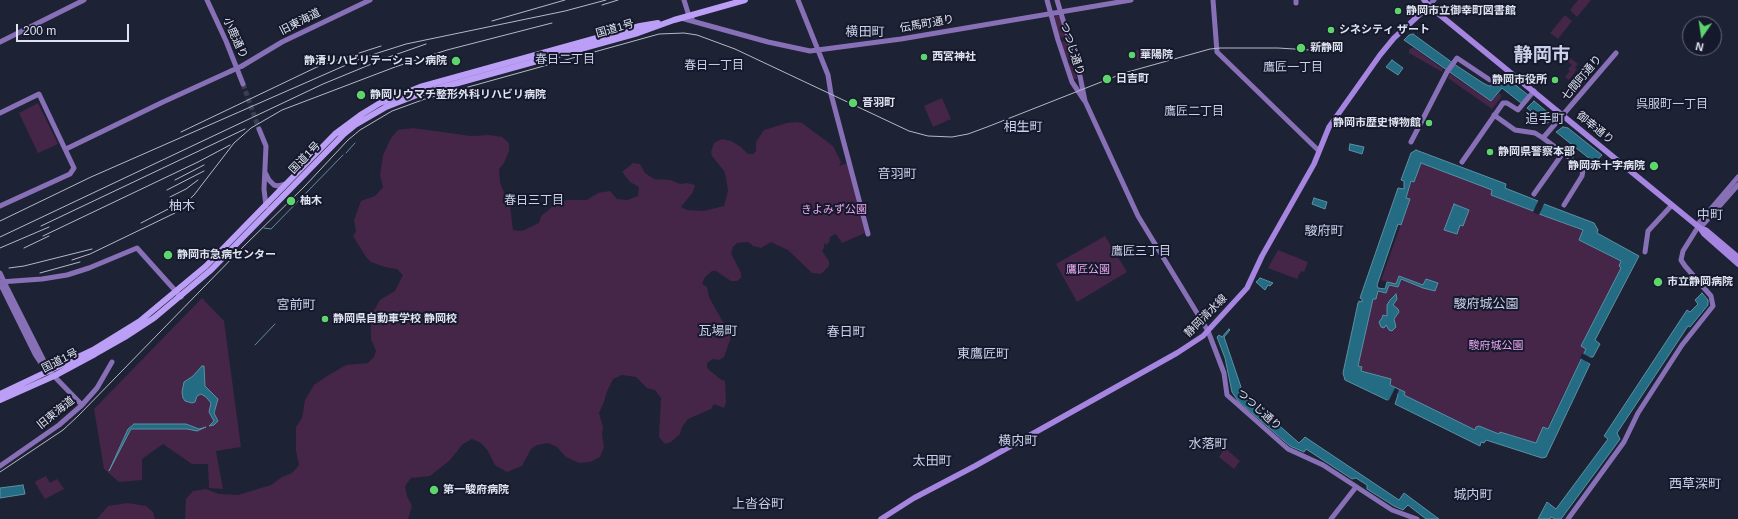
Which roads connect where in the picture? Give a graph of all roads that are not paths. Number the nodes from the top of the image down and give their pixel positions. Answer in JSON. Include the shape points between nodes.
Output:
{"nodes":[{"id":1,"x":84,"y":0,"type":"edge"},
{"id":2,"x":207,"y":0,"type":"edge"},
{"id":3,"x":370,"y":0,"type":"edge"},
{"id":4,"x":684,"y":0,"type":"edge"},
{"id":5,"x":745,"y":0,"type":"edge"},
{"id":6,"x":798,"y":0,"type":"edge"},
{"id":7,"x":1047,"y":0,"type":"edge"},
{"id":8,"x":1057,"y":0,"type":"edge"},
{"id":9,"x":1131,"y":0,"type":"edge"},
{"id":10,"x":1213,"y":0,"type":"edge"},
{"id":11,"x":1424,"y":0,"type":"edge"},
{"id":12,"x":1434,"y":0,"type":"edge"},
{"id":13,"x":1429,"y":6,"type":"junction"},
{"id":14,"x":1060,"y":11,"type":"junction"},
{"id":15,"x":1050,"y":13,"type":"junction"},
{"id":16,"x":689,"y":16,"type":"junction"},
{"id":17,"x":681,"y":18,"type":"junction"},
{"id":18,"x":674,"y":20,"type":"junction"},
{"id":19,"x":710,"y":27,"type":"junction"},
{"id":20,"x":0,"y":42,"type":"edge"},
{"id":21,"x":817,"y":49,"type":"junction"},
{"id":22,"x":1616,"y":53,"type":"dead end"},
{"id":23,"x":1515,"y":76,"type":"junction"},
{"id":24,"x":243,"y":84,"type":"tunnel mouth"},
{"id":25,"x":1534,"y":91,"type":"junction"},
{"id":26,"x":1085,"y":101,"type":"junction"},
{"id":27,"x":0,"y":112,"type":"edge"},
{"id":28,"x":1494,"y":115,"type":"junction"},
{"id":29,"x":1564,"y":115,"type":"junction"},
{"id":30,"x":259,"y":129,"type":"tunnel mouth"},
{"id":31,"x":1544,"y":138,"type":"junction"},
{"id":32,"x":1411,"y":142,"type":"dead end"},
{"id":33,"x":66,"y":149,"type":"junction"},
{"id":34,"x":1319,"y":152,"type":"junction"},
{"id":35,"x":1563,"y":152,"type":"junction"},
{"id":36,"x":1462,"y":162,"type":"dead end"},
{"id":37,"x":266,"y":173,"type":"junction"},
{"id":38,"x":1738,"y":177,"type":"edge"},
{"id":39,"x":288,"y":183,"type":"junction"},
{"id":40,"x":1738,"y":185,"type":"edge"},
{"id":41,"x":1534,"y":194,"type":"dead end"},
{"id":42,"x":278,"y":200,"type":"junction"},
{"id":43,"x":266,"y":204,"type":"junction"},
{"id":44,"x":1564,"y":205,"type":"dead end"},
{"id":45,"x":1672,"y":205,"type":"junction"},
{"id":46,"x":0,"y":206,"type":"edge"},
{"id":47,"x":263,"y":217,"type":"junction"},
{"id":48,"x":1698,"y":227,"type":"junction"},
{"id":49,"x":868,"y":234,"type":"dead end"},
{"id":50,"x":1645,"y":252,"type":"dead end"},
{"id":51,"x":1738,"y":257,"type":"edge"},
{"id":52,"x":1738,"y":264,"type":"edge"},
{"id":53,"x":0,"y":273,"type":"edge"},
{"id":54,"x":0,"y":282,"type":"edge"},
{"id":55,"x":6,"y":291,"type":"junction"},
{"id":56,"x":179,"y":294,"type":"junction"},
{"id":57,"x":1208,"y":331,"type":"junction"},
{"id":58,"x":112,"y":362,"type":"dead end"},
{"id":59,"x":52,"y":373,"type":"junction"},
{"id":60,"x":0,"y":394,"type":"edge"},
{"id":61,"x":0,"y":400,"type":"edge"},
{"id":62,"x":82,"y":405,"type":"junction"},
{"id":63,"x":0,"y":466,"type":"edge"},
{"id":64,"x":1356,"y":487,"type":"junction"},
{"id":65,"x":881,"y":519,"type":"edge"},
{"id":66,"x":1331,"y":519,"type":"edge"},
{"id":67,"x":1417,"y":519,"type":"edge"},
{"id":68,"x":1568,"y":519,"type":"edge"}],
"edges":[{"from":1,"to":20,"type":"street"},
{"from":2,"to":24,"type":"street","name":"小鹿通り"},
{"from":3,"to":33,"type":"street","name":"旧東海道","bridge":true,"via":[[282,42],[242,66]]},
{"from":4,"to":16,"type":"street"},
{"from":5,"to":16,"type":"highway","name":"国道1号"},
{"from":6,"to":21,"type":"street"},
{"from":7,"to":15,"type":"street","name":"つつじ通り"},
{"from":8,"to":14,"type":"street","name":"つつじ通り"},
{"from":9,"to":14,"type":"street","name":"伝馬町通り"},
{"from":10,"to":34,"type":"street","via":[[1217,52]]},
{"from":11,"to":13,"type":"main road","name":"御幸通り"},
{"from":12,"to":13,"type":"street"},
{"from":13,"to":23,"type":"main road","name":"御幸通り"},
{"from":13,"to":34,"type":"main road","name":"静岡清水線","via":[[1394,38],[1380,55],[1329,127]]},
{"from":14,"to":15,"type":"street","name":"伝馬町通り"},
{"from":14,"to":26,"type":"street","name":"つつじ通り"},
{"from":15,"to":21,"type":"street","name":"伝馬町通り","via":[[901,39]]},
{"from":15,"to":26,"type":"street","name":"つつじ通り","via":[[1072,82]]},
{"from":16,"to":17,"type":"highway","name":"国道1号"},
{"from":16,"to":19,"type":"street"},
{"from":17,"to":18,"type":"highway","name":"国道1号"},
{"from":17,"to":19,"type":"street","name":"伝馬町通り"},
{"from":18,"to":39,"type":"highway","name":"国道1号","via":[[640,26],[403,93],[348,123]]},
{"from":18,"to":42,"type":"highway","name":"国道1号","via":[[638,33],[422,93],[386,107],[344,134]]},
{"from":19,"to":21,"type":"street","name":"伝馬町通り","via":[[768,42]]},
{"from":21,"to":49,"type":"street","via":[[828,76]]},
{"from":22,"to":29,"type":"street","name":"七間町通り"},
{"from":23,"to":25,"type":"main road","name":"御幸通り"},
{"from":23,"to":32,"type":"street","via":[[1491,81],[1457,58],[1446,72]]},
{"from":25,"to":28,"type":"street","via":[[1516,110],[1504,102]]},
{"from":25,"to":29,"type":"main road","name":"御幸通り"},
{"from":26,"to":57,"type":"street","name":"つつじ通り","via":[[1138,216]]},
{"from":27,"to":33,"type":"street","via":[[39,94]]},
{"from":28,"to":31,"type":"street","via":[[1515,130],[1535,133]]},
{"from":28,"to":36,"type":"street"},
{"from":29,"to":31,"type":"street","name":"七間町通り"},
{"from":29,"to":45,"type":"main road","name":"御幸通り"},
{"from":30,"to":37,"type":"street","via":[[266,146]]},
{"from":31,"to":35,"type":"street"},
{"from":33,"to":46,"type":"street","via":[[74,166],[72,172]]},
{"from":34,"to":57,"type":"main road","name":"静岡清水線","via":[[1247,288]]},
{"from":35,"to":41,"type":"street"},
{"from":35,"to":44,"type":"street","via":[[1583,170]]},
{"from":37,"to":39,"type":"street","via":[[274,185],[282,186]]},
{"from":37,"to":43,"type":"street"},
{"from":38,"to":48,"type":"street"},
{"from":39,"to":43,"type":"highway","name":"国道1号"},
{"from":40,"to":48,"type":"street"},
{"from":42,"to":43,"type":"street"},
{"from":42,"to":47,"type":"highway","name":"国道1号"},
{"from":43,"to":47,"type":"street"},
{"from":43,"to":56,"type":"highway","name":"国道1号"},
{"from":45,"to":48,"type":"main road","name":"御幸通り"},
{"from":45,"to":50,"type":"street","via":[[1648,231]]},
{"from":47,"to":56,"type":"highway","name":"国道1号","via":[[211,270]]},
{"from":48,"to":51,"type":"main road","via":[[1706,230]]},
{"from":48,"to":52,"type":"main road"},
{"from":48,"to":68,"type":"street","via":[[1683,251],[1682,260],[1711,296],[1713,306],[1682,345],[1638,413],[1624,442]]},
{"from":53,"to":55,"type":"street","bridge":true},
{"from":54,"to":55,"type":"street"},
{"from":54,"to":56,"type":"street","via":[[67,275],[137,248]]},
{"from":55,"to":59,"type":"street"},
{"from":56,"to":59,"type":"highway","name":"国道1号","via":[[154,318],[125,337]]},
{"from":57,"to":64,"type":"street","name":"つつじ通り","via":[[1224,373],[1225,390],[1230,398],[1288,449],[1317,461]]},
{"from":57,"to":65,"type":"main road","name":"静岡清水線","via":[[1183,350],[914,498]]},
{"from":58,"to":62,"type":"street","name":"旧東海道","via":[[97,388]]},
{"from":59,"to":60,"type":"highway","name":"国道1号"},
{"from":59,"to":61,"type":"highway","name":"国道1号"},
{"from":59,"to":62,"type":"street"},
{"from":62,"to":63,"type":"street","name":"旧東海道","via":[[59,425]]},
{"from":64,"to":66,"type":"street"},
{"from":64,"to":67,"type":"street","name":"つつじ通り","via":[[1392,510]]}]}
